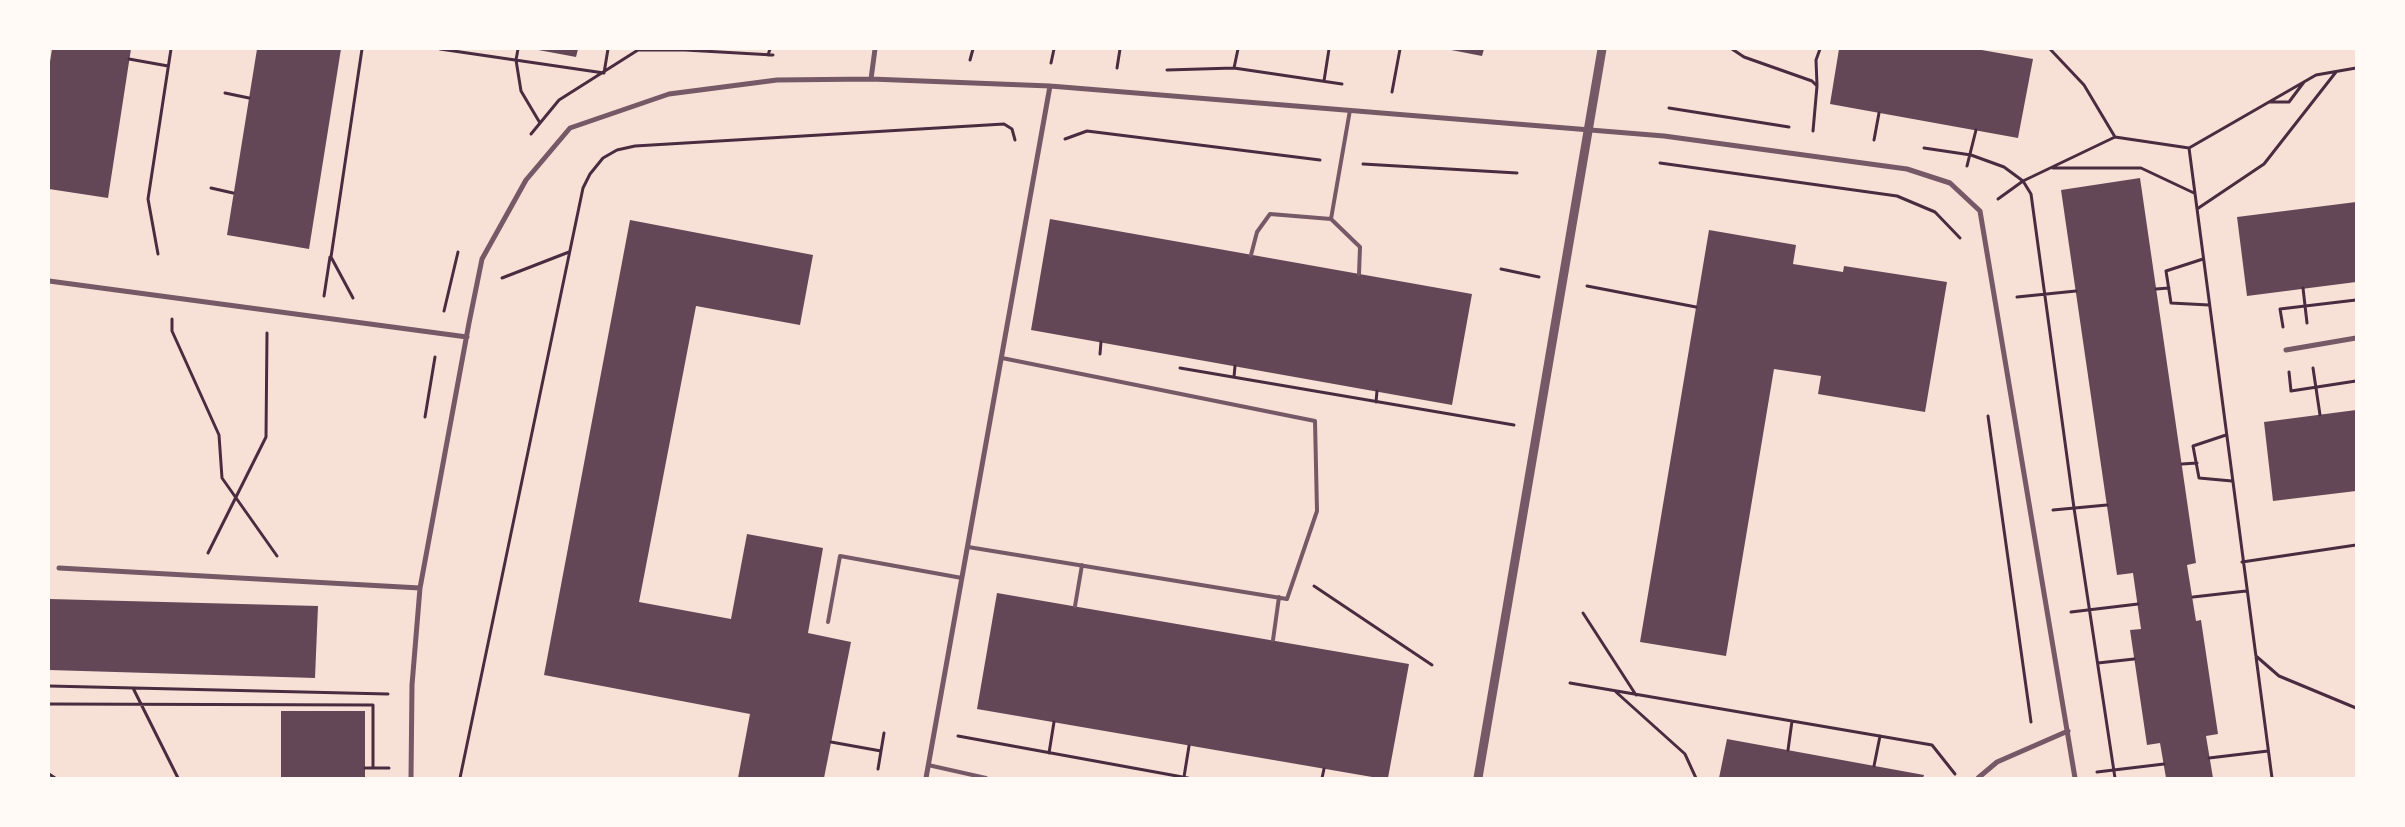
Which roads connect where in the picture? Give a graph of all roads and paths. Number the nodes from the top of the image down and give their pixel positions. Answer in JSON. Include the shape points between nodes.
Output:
{"nodes":[{"id":1,"x":171,"y":49,"type":"edge"},
{"id":2,"x":362,"y":49,"type":"edge"},
{"id":3,"x":440,"y":49,"type":"edge"},
{"id":4,"x":447,"y":49,"type":"edge"},
{"id":5,"x":518,"y":49,"type":"edge"},
{"id":6,"x":608,"y":49,"type":"edge"},
{"id":7,"x":770,"y":49,"type":"edge"},
{"id":8,"x":875,"y":49,"type":"edge"},
{"id":9,"x":973,"y":49,"type":"edge"},
{"id":10,"x":1054,"y":49,"type":"edge"},
{"id":11,"x":1120,"y":49,"type":"edge"},
{"id":12,"x":1238,"y":49,"type":"edge"},
{"id":13,"x":1329,"y":49,"type":"edge"},
{"id":14,"x":1400,"y":49,"type":"edge"},
{"id":15,"x":1602,"y":49,"type":"edge"},
{"id":16,"x":1732,"y":49,"type":"edge"},
{"id":17,"x":1820,"y":49,"type":"edge"},
{"id":18,"x":2050,"y":49,"type":"edge"},
{"id":19,"x":701,"y":50,"type":"edge"},
{"id":20,"x":768,"y":55,"type":"junction"},
{"id":21,"x":778,"y":56,"type":"dead end"},
{"id":22,"x":129,"y":60,"type":"dead end"},
{"id":23,"x":516,"y":60,"type":"junction"},
{"id":24,"x":970,"y":63,"type":"dead end"},
{"id":25,"x":168,"y":66,"type":"junction"},
{"id":26,"x":1050,"y":68,"type":"dead end"},
{"id":27,"x":1234,"y":68,"type":"dead end"},
{"id":28,"x":2356,"y":68,"type":"edge"},
{"id":29,"x":1116,"y":71,"type":"dead end"},
{"id":30,"x":2336,"y":72,"type":"junction"},
{"id":31,"x":604,"y":73,"type":"junction"},
{"id":32,"x":871,"y":78,"type":"junction"},
{"id":33,"x":1324,"y":81,"type":"dead end"},
{"id":34,"x":2305,"y":82,"type":"junction"},
{"id":35,"x":1050,"y":86,"type":"junction"},
{"id":36,"x":1817,"y":86,"type":"junction"},
{"id":37,"x":225,"y":93,"type":"dead end"},
{"id":38,"x":1392,"y":93,"type":"dead end"},
{"id":39,"x":249,"y":98,"type":"dead end"},
{"id":40,"x":2269,"y":102,"type":"junction"},
{"id":41,"x":1350,"y":110,"type":"junction"},
{"id":42,"x":1879,"y":112,"type":"dead end"},
{"id":43,"x":540,"y":123,"type":"junction"},
{"id":44,"x":1588,"y":130,"type":"junction"},
{"id":45,"x":1976,"y":130,"type":"dead end"},
{"id":46,"x":1813,"y":131,"type":"dead end"},
{"id":47,"x":529,"y":137,"type":"dead end"},
{"id":48,"x":2115,"y":137,"type":"junction"},
{"id":49,"x":1874,"y":140,"type":"dead end"},
{"id":50,"x":1062,"y":141,"type":"dead end"},
{"id":51,"x":1013,"y":148,"type":"dead end"},
{"id":52,"x":2189,"y":148,"type":"junction"},
{"id":53,"x":1971,"y":155,"type":"dead end"},
{"id":54,"x":1341,"y":163,"type":"junction"},
{"id":55,"x":1660,"y":163,"type":"dead end"},
{"id":56,"x":2052,"y":168,"type":"junction"},
{"id":57,"x":1518,"y":173,"type":"dead end"},
{"id":58,"x":210,"y":188,"type":"dead end"},
{"id":59,"x":234,"y":193,"type":"dead end"},
{"id":60,"x":2195,"y":193,"type":"junction"},
{"id":61,"x":2197,"y":209,"type":"junction"},
{"id":62,"x":1980,"y":211,"type":"junction"},
{"id":63,"x":1331,"y":219,"type":"junction"},
{"id":64,"x":1965,"y":244,"type":"dead end"},
{"id":65,"x":461,"y":247,"type":"dead end"},
{"id":66,"x":570,"y":252,"type":"junction"},
{"id":67,"x":158,"y":254,"type":"dead end"},
{"id":68,"x":1252,"y":255,"type":"dead end"},
{"id":69,"x":331,"y":257,"type":"junction"},
{"id":70,"x":2203,"y":259,"type":"junction"},
{"id":71,"x":1501,"y":269,"type":"dead end"},
{"id":72,"x":1359,"y":274,"type":"dead end"},
{"id":73,"x":49,"y":281,"type":"edge"},
{"id":74,"x":1562,"y":281,"type":"junction"},
{"id":75,"x":477,"y":287,"type":"junction"},
{"id":76,"x":2169,"y":288,"type":"junction"},
{"id":77,"x":2302,"y":288,"type":"dead end"},
{"id":78,"x":2156,"y":289,"type":"dead end"},
{"id":79,"x":2076,"y":291,"type":"dead end"},
{"id":80,"x":1996,"y":298,"type":"junction"},
{"id":81,"x":324,"y":299,"type":"dead end"},
{"id":82,"x":2356,"y":300,"type":"edge"},
{"id":83,"x":358,"y":305,"type":"dead end"},
{"id":84,"x":2210,"y":305,"type":"junction"},
{"id":85,"x":2305,"y":306,"type":"junction"},
{"id":86,"x":1696,"y":307,"type":"dead end"},
{"id":87,"x":2280,"y":309,"type":"dead end"},
{"id":88,"x":271,"y":310,"type":"junction"},
{"id":89,"x":172,"y":317,"type":"dead end"},
{"id":90,"x":439,"y":333,"type":"junction"},
{"id":91,"x":467,"y":337,"type":"junction"},
{"id":92,"x":2356,"y":338,"type":"edge"},
{"id":93,"x":1101,"y":342,"type":"dead end"},
{"id":94,"x":2310,"y":346,"type":"junction"},
{"id":95,"x":2286,"y":350,"type":"dead end"},
{"id":96,"x":1090,"y":353,"type":"dead end"},
{"id":97,"x":1100,"y":354,"type":"junction"},
{"id":98,"x":1109,"y":356,"type":"dead end"},
{"id":99,"x":1002,"y":358,"type":"junction"},
{"id":100,"x":1235,"y":366,"type":"dead end"},
{"id":101,"x":1176,"y":368,"type":"dead end"},
{"id":102,"x":1234,"y":377,"type":"junction"},
{"id":103,"x":1377,"y":392,"type":"dead end"},
{"id":104,"x":1376,"y":402,"type":"junction"},
{"id":105,"x":1987,"y":408,"type":"dead end"},
{"id":106,"x":2320,"y":415,"type":"dead end"},
{"id":107,"x":425,"y":419,"type":"dead end"},
{"id":108,"x":1537,"y":429,"type":"junction"},
{"id":109,"x":2226,"y":435,"type":"junction"},
{"id":110,"x":2196,"y":463,"type":"junction"},
{"id":111,"x":2182,"y":464,"type":"dead end"},
{"id":112,"x":2232,"y":481,"type":"junction"},
{"id":113,"x":236,"y":498,"type":"junction"},
{"id":114,"x":2107,"y":505,"type":"dead end"},
{"id":115,"x":2031,"y":511,"type":"junction"},
{"id":116,"x":2356,"y":545,"type":"edge"},
{"id":117,"x":968,"y":547,"type":"junction"},
{"id":118,"x":2242,"y":562,"type":"junction"},
{"id":119,"x":1082,"y":565,"type":"junction"},
{"id":120,"x":59,"y":568,"type":"dead end"},
{"id":121,"x":1296,"y":574,"type":"junction"},
{"id":122,"x":196,"y":576,"type":"junction"},
{"id":123,"x":962,"y":578,"type":"junction"},
{"id":124,"x":294,"y":581,"type":"junction"},
{"id":125,"x":420,"y":588,"type":"junction"},
{"id":126,"x":2246,"y":591,"type":"junction"},
{"id":127,"x":1279,"y":597,"type":"junction"},
{"id":128,"x":2192,"y":598,"type":"dead end"},
{"id":129,"x":2138,"y":604,"type":"dead end"},
{"id":130,"x":1075,"y":606,"type":"dead end"},
{"id":131,"x":1583,"y":613,"type":"dead end"},
{"id":132,"x":2049,"y":615,"type":"junction"},
{"id":133,"x":828,"y":622,"type":"dead end"},
{"id":134,"x":1273,"y":640,"type":"dead end"},
{"id":135,"x":2255,"y":656,"type":"junction"},
{"id":136,"x":2134,"y":660,"type":"dead end"},
{"id":137,"x":2098,"y":663,"type":"dead end"},
{"id":138,"x":1432,"y":665,"type":"dead end"},
{"id":139,"x":1570,"y":683,"type":"dead end"},
{"id":140,"x":391,"y":685,"type":"dead end"},
{"id":141,"x":49,"y":686,"type":"edge"},
{"id":142,"x":133,"y":688,"type":"junction"},
{"id":143,"x":1616,"y":692,"type":"junction"},
{"id":144,"x":390,"y":694,"type":"junction"},
{"id":145,"x":1636,"y":696,"type":"junction"},
{"id":146,"x":140,"y":703,"type":"junction"},
{"id":147,"x":390,"y":703,"type":"dead end"},
{"id":148,"x":49,"y":704,"type":"edge"},
{"id":149,"x":2356,"y":708,"type":"edge"},
{"id":150,"x":1792,"y":721,"type":"junction"},
{"id":151,"x":1054,"y":722,"type":"dead end"},
{"id":152,"x":2068,"y":731,"type":"junction"},
{"id":153,"x":884,"y":733,"type":"dead end"},
{"id":154,"x":1880,"y":736,"type":"junction"},
{"id":155,"x":831,"y":742,"type":"dead end"},
{"id":156,"x":1189,"y":746,"type":"dead end"},
{"id":157,"x":2034,"y":746,"type":"junction"},
{"id":158,"x":1788,"y":750,"type":"dead end"},
{"id":159,"x":881,"y":751,"type":"junction"},
{"id":160,"x":2268,"y":751,"type":"junction"},
{"id":161,"x":1049,"y":753,"type":"junction"},
{"id":162,"x":2209,"y":758,"type":"dead end"},
{"id":163,"x":389,"y":759,"type":"dead end"},
{"id":164,"x":2164,"y":764,"type":"dead end"},
{"id":165,"x":928,"y":765,"type":"junction"},
{"id":166,"x":1874,"y":766,"type":"dead end"},
{"id":167,"x":365,"y":768,"type":"dead end"},
{"id":168,"x":373,"y":768,"type":"junction"},
{"id":169,"x":389,"y":768,"type":"junction"},
{"id":170,"x":943,"y":768,"type":"junction"},
{"id":171,"x":878,"y":769,"type":"dead end"},
{"id":172,"x":1324,"y":769,"type":"dead end"},
{"id":173,"x":49,"y":774,"type":"edge"},
{"id":174,"x":1184,"y":777,"type":"edge"},
{"id":175,"x":2075,"y":777,"type":"edge"},
{"id":176,"x":55,"y":778,"type":"edge"},
{"id":177,"x":178,"y":778,"type":"edge"},
{"id":178,"x":389,"y":778,"type":"edge"},
{"id":179,"x":411,"y":778,"type":"edge"},
{"id":180,"x":460,"y":778,"type":"edge"},
{"id":181,"x":926,"y":778,"type":"edge"},
{"id":182,"x":986,"y":778,"type":"edge"},
{"id":183,"x":1188,"y":778,"type":"edge"},
{"id":184,"x":1322,"y":778,"type":"edge"},
{"id":185,"x":1478,"y":778,"type":"edge"},
{"id":186,"x":1696,"y":778,"type":"edge"},
{"id":187,"x":1958,"y":778,"type":"edge"},
{"id":188,"x":1978,"y":778,"type":"edge"},
{"id":189,"x":2272,"y":778,"type":"edge"}],
"edges":[{"from":1,"to":25,"type":"path"},
{"from":2,"to":69,"type":"path"},
{"from":3,"to":4,"type":"path"},
{"from":4,"to":23,"type":"path"},
{"from":5,"to":23,"type":"path"},
{"from":6,"to":31,"type":"path"},
{"from":7,"to":20,"type":"path"},
{"from":8,"to":32,"type":"street"},
{"from":9,"to":24,"type":"path"},
{"from":10,"to":26,"type":"path"},
{"from":11,"to":29,"type":"path"},
{"from":12,"to":27,"type":"path"},
{"from":13,"to":33,"type":"path"},
{"from":14,"to":38,"type":"path"},
{"from":15,"to":44,"type":"street"},
{"from":16,"to":36,"type":"path","via":[[1744,57],[1812,81]]},
{"from":17,"to":36,"type":"path","via":[[1816,60]]},
{"from":18,"to":48,"type":"path","via":[[2084,85]]},
{"from":19,"to":20,"type":"path"},
{"from":19,"to":31,"type":"path","via":[[638,50]]},
{"from":20,"to":21,"type":"path"},
{"from":22,"to":25,"type":"path"},
{"from":23,"to":31,"type":"path"},
{"from":23,"to":43,"type":"path","via":[[521,91]]},
{"from":25,"to":67,"type":"path","via":[[148,200]]},
{"from":28,"to":30,"type":"path"},
{"from":30,"to":34,"type":"path","via":[[2316,75]]},
{"from":30,"to":61,"type":"path","via":[[2264,164]]},
{"from":31,"to":43,"type":"path","via":[[584,82],[559,100]]},
{"from":32,"to":35,"type":"street"},
{"from":32,"to":75,"type":"street","via":[[778,80],[670,94],[570,128],[526,180],[482,260]]},
{"from":34,"to":40,"type":"path"},
{"from":34,"to":40,"type":"path","via":[[2289,102]]},
{"from":35,"to":41,"type":"street"},
{"from":35,"to":99,"type":"street"},
{"from":36,"to":46,"type":"path"},
{"from":37,"to":39,"type":"path"},
{"from":40,"to":52,"type":"path"},
{"from":41,"to":44,"type":"street"},
{"from":41,"to":54,"type":"lane"},
{"from":42,"to":49,"type":"path"},
{"from":43,"to":47,"type":"path"},
{"from":44,"to":62,"type":"street","via":[[1664,136],[1908,169],[1950,183]]},
{"from":44,"to":74,"type":"street"},
{"from":45,"to":53,"type":"path"},
{"from":48,"to":52,"type":"path"},
{"from":48,"to":56,"type":"path"},
{"from":50,"to":54,"type":"path","via":[[1087,130]]},
{"from":51,"to":66,"type":"path","via":[[1012,129],[1004,124],[635,146],[617,150],[603,158],[583,188]]},
{"from":52,"to":60,"type":"path"},
{"from":54,"to":57,"type":"path"},
{"from":54,"to":63,"type":"lane"},
{"from":55,"to":64,"type":"path","via":[[1898,196],[1934,212]]},
{"from":56,"to":60,"type":"path","via":[[2141,168]]},
{"from":56,"to":62,"type":"path","via":[[2023,181]]},
{"from":58,"to":59,"type":"path"},
{"from":60,"to":61,"type":"path"},
{"from":61,"to":70,"type":"path"},
{"from":62,"to":80,"type":"street"},
{"from":63,"to":68,"type":"lane","via":[[1270,214],[1257,232]]},
{"from":63,"to":72,"type":"lane","via":[[1360,246]]},
{"from":65,"to":90,"type":"path","via":[[456,255]]},
{"from":66,"to":75,"type":"path"},
{"from":66,"to":180,"type":"path"},
{"from":69,"to":81,"type":"path"},
{"from":69,"to":83,"type":"path"},
{"from":70,"to":76,"type":"path","via":[[2166,271]]},
{"from":70,"to":84,"type":"path"},
{"from":71,"to":74,"type":"path"},
{"from":73,"to":88,"type":"street"},
{"from":74,"to":86,"type":"path"},
{"from":74,"to":108,"type":"street"},
{"from":75,"to":91,"type":"street"},
{"from":76,"to":78,"type":"path"},
{"from":76,"to":84,"type":"path","via":[[2171,303]]},
{"from":77,"to":85,"type":"path"},
{"from":79,"to":80,"type":"path"},
{"from":80,"to":115,"type":"street"},
{"from":82,"to":85,"type":"path"},
{"from":84,"to":109,"type":"path"},
{"from":85,"to":87,"type":"path"},
{"from":85,"to":94,"type":"path"},
{"from":88,"to":90,"type":"street"},
{"from":88,"to":113,"type":"path","via":[[267,330],[266,438]]},
{"from":89,"to":113,"type":"path","via":[[172,331],[219,435],[222,478]]},
{"from":90,"to":91,"type":"street"},
{"from":90,"to":107,"type":"path"},
{"from":91,"to":125,"type":"street"},
{"from":92,"to":94,"type":"street"},
{"from":93,"to":97,"type":"path"},
{"from":94,"to":95,"type":"street"},
{"from":94,"to":106,"type":"path"},
{"from":96,"to":97,"type":"path"},
{"from":97,"to":98,"type":"path"},
{"from":99,"to":117,"type":"street"},
{"from":99,"to":121,"type":"lane","via":[[1315,421],[1318,511]]},
{"from":100,"to":102,"type":"path"},
{"from":101,"to":102,"type":"path"},
{"from":102,"to":104,"type":"path"},
{"from":103,"to":104,"type":"path"},
{"from":104,"to":108,"type":"path"},
{"from":105,"to":157,"type":"path"},
{"from":108,"to":185,"type":"street"},
{"from":109,"to":110,"type":"path","via":[[2193,446]]},
{"from":109,"to":112,"type":"path"},
{"from":110,"to":111,"type":"path"},
{"from":110,"to":112,"type":"path","via":[[2199,478]]},
{"from":112,"to":118,"type":"path"},
{"from":113,"to":122,"type":"path"},
{"from":113,"to":124,"type":"path"},
{"from":114,"to":115,"type":"path"},
{"from":115,"to":132,"type":"street"},
{"from":116,"to":118,"type":"path"},
{"from":117,"to":119,"type":"lane"},
{"from":117,"to":123,"type":"street"},
{"from":118,"to":126,"type":"path"},
{"from":119,"to":127,"type":"lane"},
{"from":119,"to":130,"type":"lane"},
{"from":120,"to":122,"type":"street"},
{"from":121,"to":127,"type":"lane","via":[[1287,599]]},
{"from":121,"to":138,"type":"path"},
{"from":122,"to":124,"type":"street"},
{"from":123,"to":133,"type":"lane","via":[[840,556]]},
{"from":123,"to":165,"type":"street"},
{"from":124,"to":125,"type":"street"},
{"from":125,"to":179,"type":"street","via":[[412,685]]},
{"from":126,"to":128,"type":"path"},
{"from":126,"to":135,"type":"path"},
{"from":127,"to":134,"type":"lane"},
{"from":129,"to":132,"type":"path"},
{"from":131,"to":145,"type":"path"},
{"from":132,"to":152,"type":"street"},
{"from":135,"to":149,"type":"path","via":[[2279,676]]},
{"from":135,"to":160,"type":"path"},
{"from":136,"to":137,"type":"path"},
{"from":139,"to":143,"type":"path"},
{"from":140,"to":144,"type":"path"},
{"from":141,"to":142,"type":"path"},
{"from":142,"to":144,"type":"path"},
{"from":142,"to":146,"type":"path"},
{"from":143,"to":145,"type":"path"},
{"from":143,"to":186,"type":"path","via":[[1685,754]]},
{"from":144,"to":147,"type":"path"},
{"from":145,"to":150,"type":"path"},
{"from":146,"to":148,"type":"path"},
{"from":146,"to":168,"type":"path","via":[[373,705]]},
{"from":146,"to":177,"type":"path"},
{"from":150,"to":154,"type":"path"},
{"from":150,"to":158,"type":"path"},
{"from":151,"to":161,"type":"path"},
{"from":152,"to":157,"type":"street"},
{"from":152,"to":175,"type":"street"},
{"from":153,"to":159,"type":"path"},
{"from":154,"to":166,"type":"path"},
{"from":154,"to":187,"type":"path","via":[[1932,745]]},
{"from":155,"to":159,"type":"path"},
{"from":156,"to":174,"type":"path"},
{"from":157,"to":188,"type":"street","via":[[1997,762]]},
{"from":159,"to":171,"type":"path"},
{"from":160,"to":162,"type":"path"},
{"from":160,"to":189,"type":"path"},
{"from":161,"to":170,"type":"path","via":[[949,734]]},
{"from":161,"to":174,"type":"path"},
{"from":163,"to":169,"type":"path"},
{"from":164,"to":175,"type":"path"},
{"from":165,"to":170,"type":"lane"},
{"from":165,"to":181,"type":"street"},
{"from":167,"to":168,"type":"path"},
{"from":168,"to":169,"type":"path"},
{"from":169,"to":178,"type":"path"},
{"from":170,"to":182,"type":"lane"},
{"from":172,"to":184,"type":"path"},
{"from":173,"to":176,"type":"path"},
{"from":174,"to":183,"type":"path"}]}
